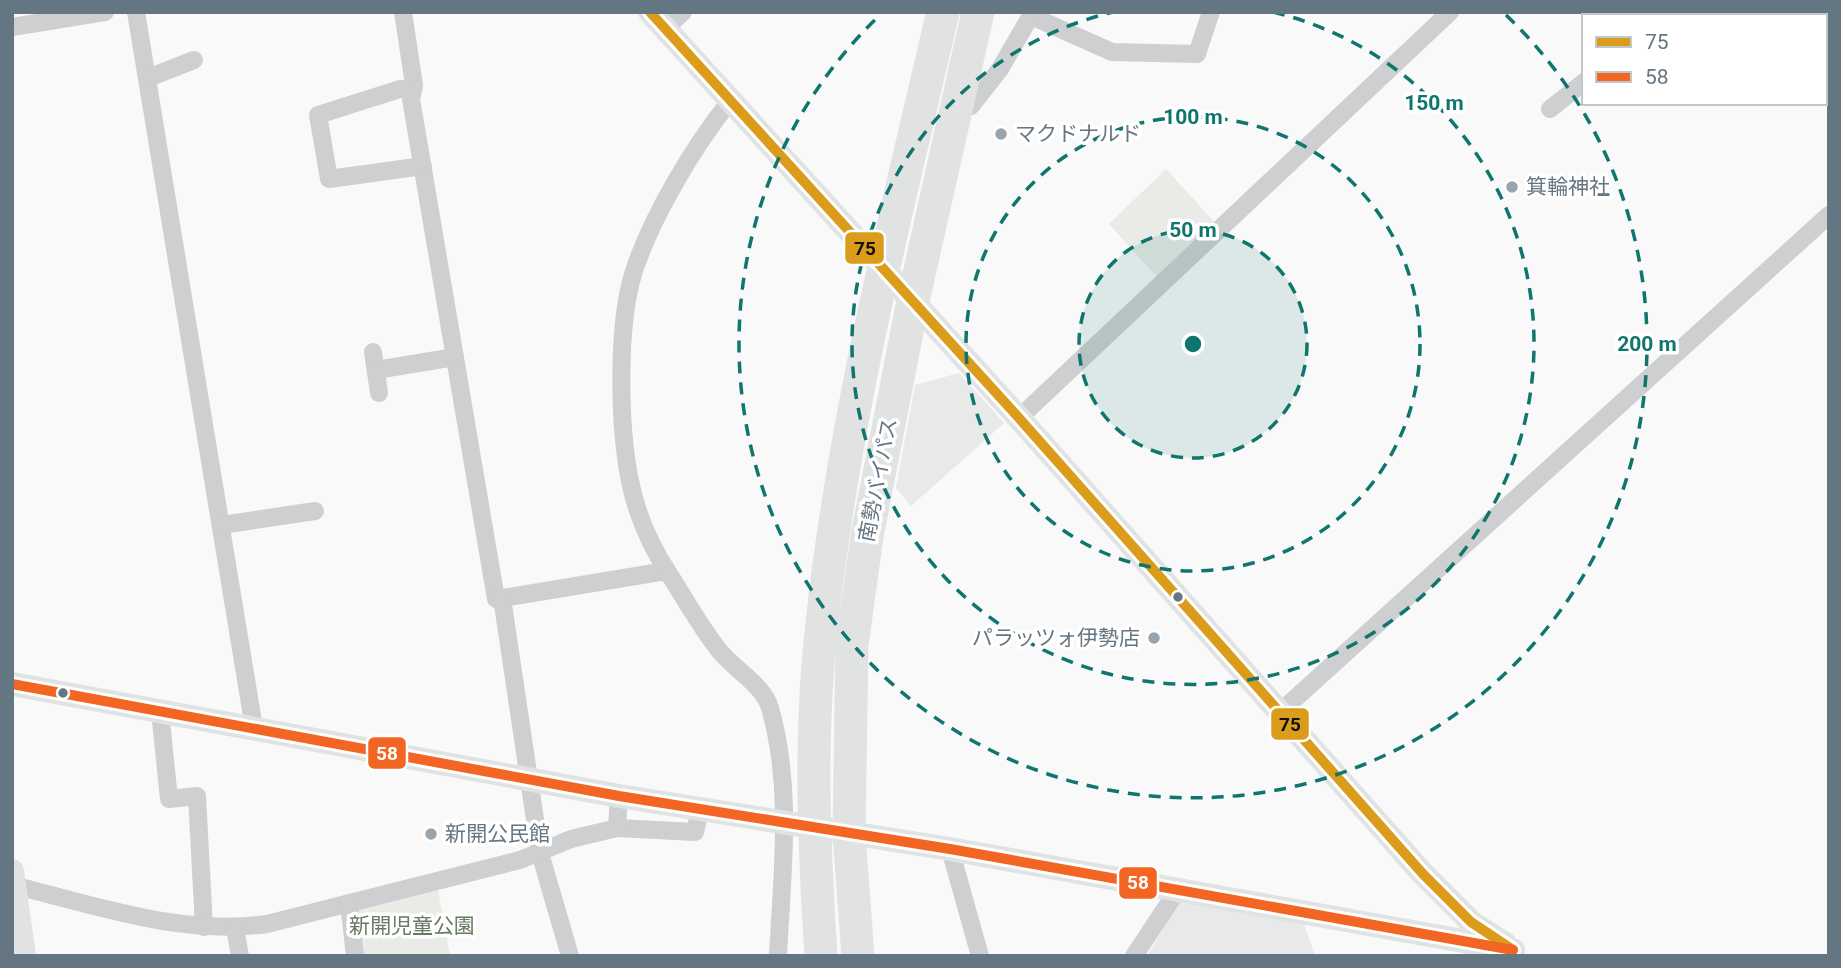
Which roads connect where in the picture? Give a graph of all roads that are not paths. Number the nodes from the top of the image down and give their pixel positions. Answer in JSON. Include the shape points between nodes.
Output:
{"nodes":[{"id":1,"x":105,"y":12,"type":"edge"},
{"id":2,"x":136,"y":12,"type":"edge"},
{"id":3,"x":403,"y":12,"type":"edge"},
{"id":4,"x":683,"y":12,"type":"edge"},
{"id":5,"x":943,"y":12,"type":"edge"},
{"id":6,"x":978,"y":12,"type":"edge"},
{"id":7,"x":1211,"y":12,"type":"edge"},
{"id":8,"x":1450,"y":12,"type":"edge"},
{"id":9,"x":1032,"y":14,"type":"edge"},
{"id":10,"x":36,"y":18,"type":"edge"},
{"id":11,"x":657,"y":20,"type":"edge"},
{"id":12,"x":12,"y":27,"type":"edge"},
{"id":13,"x":194,"y":60,"type":"dead end"},
{"id":14,"x":148,"y":78,"type":"junction"},
{"id":15,"x":1582,"y":84,"type":"edge"},
{"id":16,"x":413,"y":89,"type":"junction"},
{"id":17,"x":730,"y":101,"type":"junction"},
{"id":18,"x":971,"y":106,"type":"dead end"},
{"id":19,"x":1550,"y":109,"type":"dead end"},
{"id":20,"x":423,"y":166,"type":"junction"},
{"id":21,"x":1829,"y":215,"type":"edge"},
{"id":22,"x":883,"y":268,"type":"junction"},
{"id":23,"x":913,"y":301,"type":"junction"},
{"id":24,"x":455,"y":357,"type":"junction"},
{"id":25,"x":379,"y":393,"type":"dead end"},
{"id":26,"x":1018,"y":418,"type":"junction"},
{"id":27,"x":315,"y":512,"type":"dead end"},
{"id":28,"x":222,"y":525,"type":"junction"},
{"id":29,"x":667,"y":571,"type":"junction"},
{"id":30,"x":502,"y":598,"type":"junction"},
{"id":31,"x":12,"y":684,"type":"edge"},
{"id":32,"x":160,"y":711,"type":"junction"},
{"id":33,"x":1278,"y":714,"type":"junction"},
{"id":34,"x":254,"y":728,"type":"junction"},
{"id":35,"x":530,"y":777,"type":"junction"},
{"id":36,"x":620,"y":796,"type":"junction"},
{"id":37,"x":700,"y":810,"type":"junction"},
{"id":38,"x":798,"y":826,"type":"junction"},
{"id":39,"x":617,"y":828,"type":"junction"},
{"id":40,"x":849,"y":834,"type":"junction"},
{"id":41,"x":950,"y":849,"type":"junction"},
{"id":42,"x":540,"y":853,"type":"junction"},
{"id":43,"x":13,"y":881,"type":"edge"},
{"id":44,"x":1177,"y":891,"type":"junction"},
{"id":45,"x":349,"y":904,"type":"junction"},
{"id":46,"x":204,"y":927,"type":"junction"},
{"id":47,"x":235,"y":929,"type":"junction"},
{"id":48,"x":1518,"y":953,"type":"edge"},
{"id":49,"x":24,"y":956,"type":"edge"},
{"id":50,"x":240,"y":956,"type":"edge"},
{"id":51,"x":355,"y":956,"type":"edge"},
{"id":52,"x":570,"y":956,"type":"edge"},
{"id":53,"x":778,"y":956,"type":"edge"},
{"id":54,"x":821,"y":956,"type":"edge"},
{"id":55,"x":858,"y":956,"type":"edge"},
{"id":56,"x":980,"y":956,"type":"edge"},
{"id":57,"x":1134,"y":956,"type":"edge"}],
"edges":[{"from":1,"to":10,"type":"street"},
{"from":2,"to":14,"type":"street"},
{"from":3,"to":16,"type":"street"},
{"from":4,"to":11,"type":"street"},
{"from":5,"to":22,"type":"highway","name":"南勢バイパス"},
{"from":6,"to":23,"type":"highway","name":"南勢バイパス"},
{"from":7,"to":9,"type":"street","via":[[1197,54],[1112,52]]},
{"from":8,"to":26,"type":"street"},
{"from":9,"to":18,"type":"street","via":[[1000,69]]},
{"from":10,"to":12,"type":"street"},
{"from":11,"to":17,"type":"street"},
{"from":13,"to":14,"type":"street"},
{"from":14,"to":28,"type":"street"},
{"from":15,"to":19,"type":"street"},
{"from":16,"to":20,"type":"street"},
{"from":16,"to":20,"type":"street","via":[[318,115],[329,179]]},
{"from":17,"to":22,"type":"street"},
{"from":17,"to":29,"type":"street","via":[[691,155],[651,233],[634,271],[625,315],[622,348],[629,475],[644,525]]},
{"from":20,"to":24,"type":"street"},
{"from":21,"to":33,"type":"street"},
{"from":22,"to":23,"type":"street"},
{"from":22,"to":38,"type":"highway","name":"南勢バイパス","via":[[821,626]]},
{"from":23,"to":26,"type":"street"},
{"from":23,"to":40,"type":"highway","name":"南勢バイパス","via":[[867,536],[852,645]]},
{"from":24,"to":25,"type":"street","via":[[374,361]]},
{"from":24,"to":30,"type":"street","via":[[496,599]]},
{"from":26,"to":33,"type":"street"},
{"from":27,"to":28,"type":"street"},
{"from":28,"to":34,"type":"street"},
{"from":29,"to":30,"type":"street"},
{"from":29,"to":38,"type":"street","via":[[718,649],[770,706],[785,796]]},
{"from":30,"to":35,"type":"street"},
{"from":31,"to":32,"type":"street"},
{"from":32,"to":34,"type":"street"},
{"from":32,"to":46,"type":"street","via":[[169,799],[197,796]]},
{"from":33,"to":48,"type":"street","via":[[1451,903]]},
{"from":34,"to":35,"type":"street"},
{"from":35,"to":36,"type":"street"},
{"from":35,"to":42,"type":"street"},
{"from":36,"to":37,"type":"street"},
{"from":36,"to":39,"type":"street"},
{"from":37,"to":38,"type":"street"},
{"from":37,"to":39,"type":"street","via":[[695,832]]},
{"from":38,"to":40,"type":"street"},
{"from":38,"to":53,"type":"street"},
{"from":38,"to":54,"type":"highway","name":"南勢バイパス"},
{"from":39,"to":42,"type":"street","via":[[571,839]]},
{"from":40,"to":41,"type":"street"},
{"from":40,"to":55,"type":"highway","name":"南勢バイパス"},
{"from":41,"to":44,"type":"street"},
{"from":41,"to":56,"type":"street"},
{"from":42,"to":45,"type":"street"},
{"from":42,"to":52,"type":"street"},
{"from":43,"to":46,"type":"street","via":[[158,920]]},
{"from":43,"to":49,"type":"street"},
{"from":44,"to":48,"type":"street"},
{"from":44,"to":57,"type":"street"},
{"from":45,"to":47,"type":"street"},
{"from":45,"to":51,"type":"street"},
{"from":46,"to":47,"type":"street"},
{"from":47,"to":50,"type":"street"}]}
